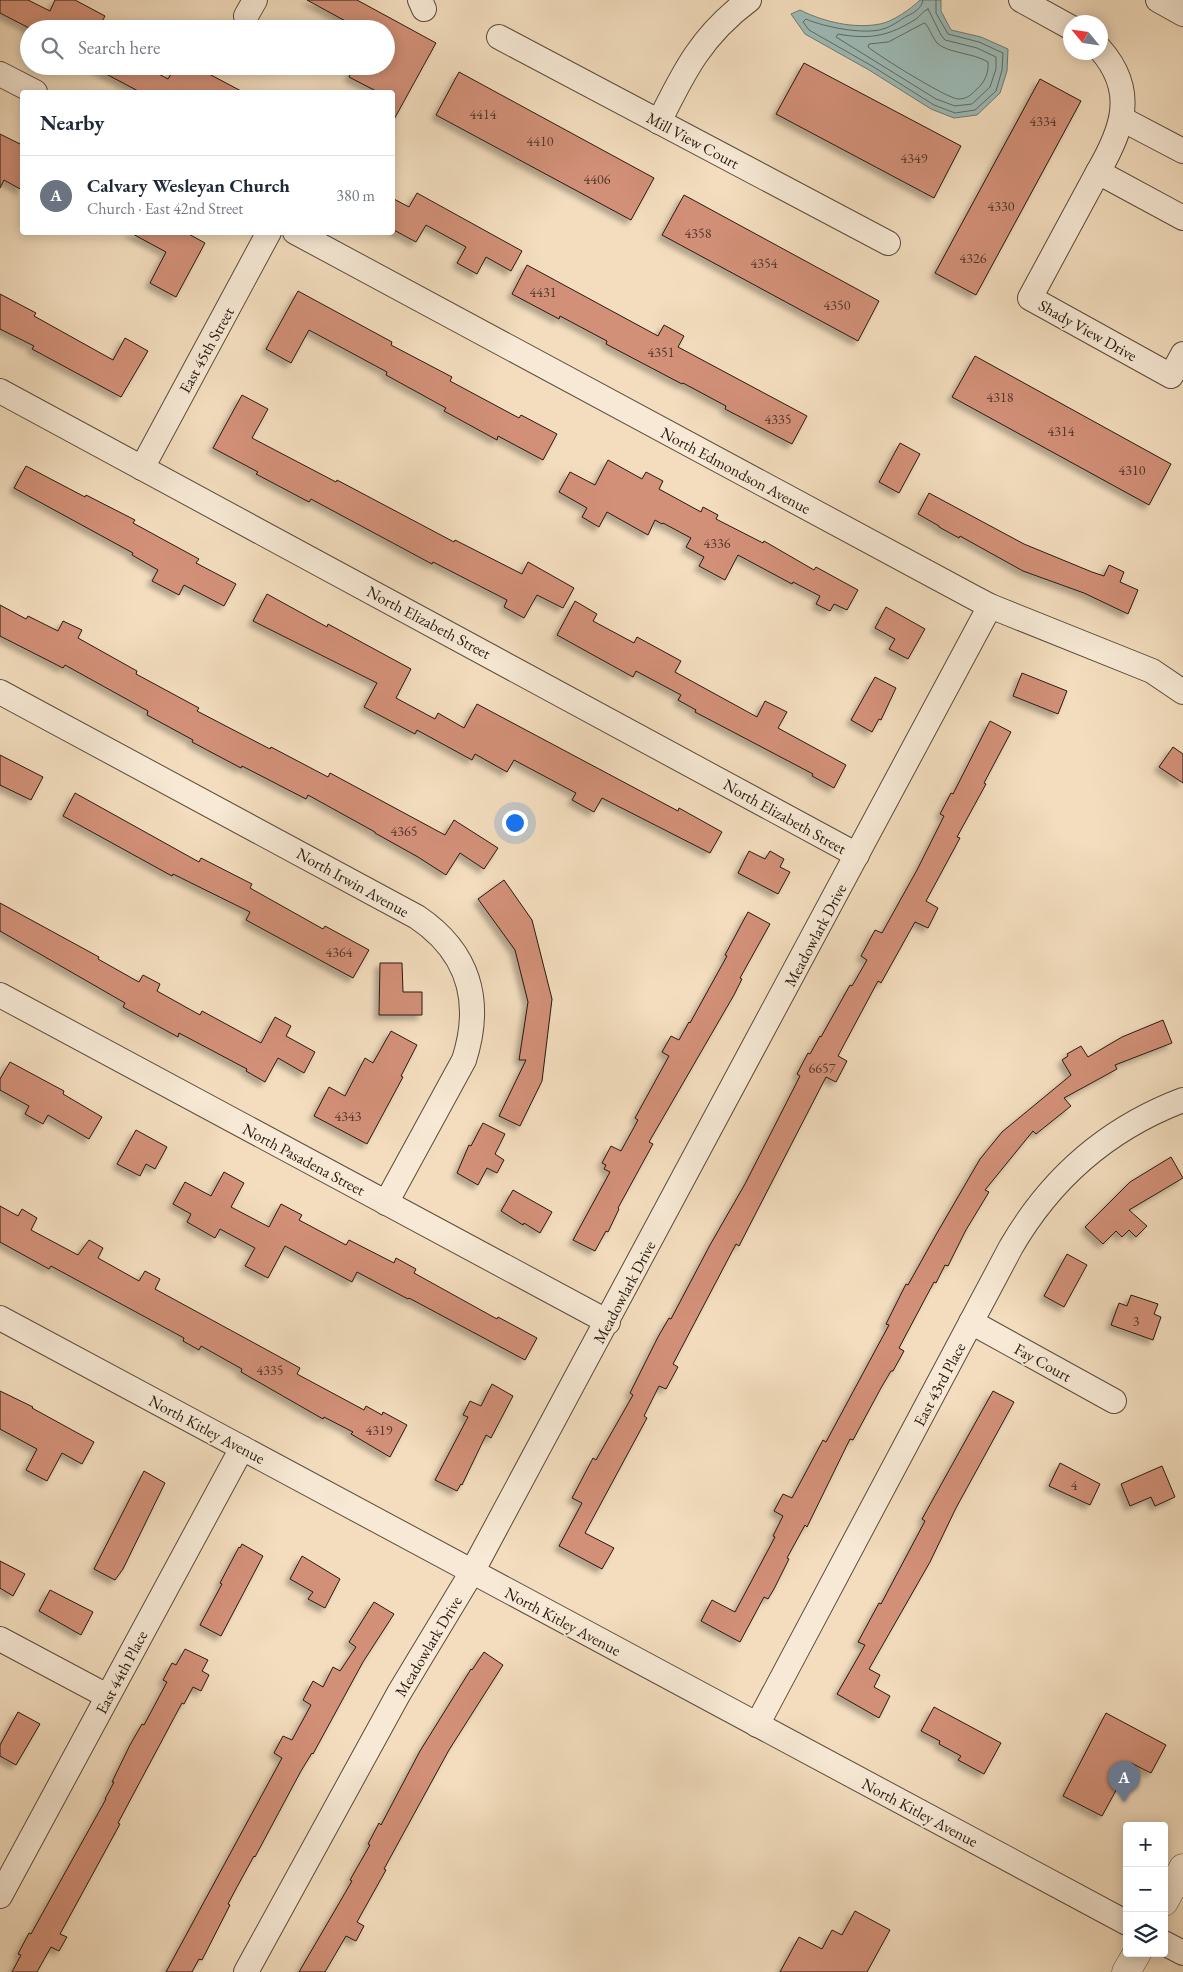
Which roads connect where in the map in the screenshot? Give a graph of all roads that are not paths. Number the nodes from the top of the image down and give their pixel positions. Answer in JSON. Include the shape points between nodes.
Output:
{"nodes":[{"id":1,"x":749,"y":0,"type":"edge"},
{"id":2,"x":1021,"y":0,"type":"edge"},
{"id":3,"x":1158,"y":0,"type":"edge"},
{"id":4,"x":1183,"y":14,"type":"edge"},
{"id":5,"x":1063,"y":23,"type":"edge"},
{"id":6,"x":499,"y":37,"type":"dead end"},
{"id":7,"x":1108,"y":59,"type":"edge"},
{"id":8,"x":0,"y":74,"type":"edge"},
{"id":9,"x":31,"y":90,"type":"edge"},
{"id":10,"x":1122,"y":119,"type":"junction"},
{"id":11,"x":659,"y":122,"type":"junction"},
{"id":12,"x":1183,"y":151,"type":"edge"},
{"id":13,"x":1098,"y":172,"type":"junction"},
{"id":14,"x":1183,"y":218,"type":"edge"},
{"id":15,"x":267,"y":235,"type":"edge"},
{"id":16,"x":301,"y":235,"type":"edge"},
{"id":17,"x":888,"y":243,"type":"dead end"},
{"id":18,"x":1183,"y":354,"type":"edge"},
{"id":19,"x":0,"y":391,"type":"edge"},
{"id":20,"x":142,"y":468,"type":"junction"},
{"id":21,"x":990,"y":606,"type":"junction"},
{"id":22,"x":0,"y":692,"type":"edge"},
{"id":23,"x":1183,"y":692,"type":"edge"},
{"id":24,"x":857,"y":855,"type":"junction"},
{"id":25,"x":0,"y":995,"type":"edge"},
{"id":26,"x":1183,"y":1100,"type":"edge"},
{"id":27,"x":386,"y":1203,"type":"junction"},
{"id":28,"x":0,"y":1318,"type":"edge"},
{"id":29,"x":608,"y":1322,"type":"junction"},
{"id":30,"x":971,"y":1322,"type":"junction"},
{"id":31,"x":1114,"y":1401,"type":"dead end"},
{"id":32,"x":242,"y":1448,"type":"junction"},
{"id":33,"x":472,"y":1572,"type":"junction"},
{"id":34,"x":0,"y":1639,"type":"edge"},
{"id":35,"x":107,"y":1696,"type":"junction"},
{"id":36,"x":757,"y":1725,"type":"junction"},
{"id":37,"x":1183,"y":1868,"type":"edge"},
{"id":38,"x":1168,"y":1895,"type":"edge"},
{"id":39,"x":0,"y":1896,"type":"edge"},
{"id":40,"x":1123,"y":1921,"type":"edge"},
{"id":41,"x":1168,"y":1945,"type":"edge"},
{"id":42,"x":1183,"y":1954,"type":"edge"},
{"id":43,"x":1135,"y":1957,"type":"edge"},
{"id":44,"x":246,"y":1972,"type":"edge"},
{"id":45,"x":1126,"y":1972,"type":"edge"}],
"edges":[{"from":1,"to":11,"type":"street","via":[[723,21],[698,50]]},
{"from":2,"to":5,"type":"street"},
{"from":3,"to":4,"type":"street"},
{"from":6,"to":11,"type":"street","name":"Mill View Court"},
{"from":7,"to":10,"type":"street","name":"Shady View Drive","via":[[1120,82]]},
{"from":8,"to":9,"type":"street"},
{"from":10,"to":12,"type":"street"},
{"from":10,"to":13,"type":"street","name":"Shady View Drive","via":[[1113,146]]},
{"from":11,"to":17,"type":"street","name":"Mill View Court"},
{"from":13,"to":14,"type":"street"},
{"from":13,"to":18,"type":"street","name":"Shady View Drive","via":[[1030,298],[1171,376]]},
{"from":15,"to":20,"type":"street","name":"East 45th Street"},
{"from":16,"to":21,"type":"street","name":"North Edmondson Avenue"},
{"from":19,"to":20,"type":"street","name":"North Elizabeth Street"},
{"from":20,"to":24,"type":"street","name":"North Elizabeth Street"},
{"from":21,"to":23,"type":"street","name":"North Edmondson Avenue","via":[[1152,671]]},
{"from":21,"to":24,"type":"street","name":"Meadowlark Drive"},
{"from":22,"to":27,"type":"street","name":"North Irwin Avenue","via":[[417,917],[440,935],[452,950],[469,984],[473,1015],[468,1045],[464,1060]]},
{"from":24,"to":29,"type":"street","name":"Meadowlark Drive"},
{"from":25,"to":27,"type":"street","name":"North Pasadena Street"},
{"from":26,"to":30,"type":"street","name":"East 43rd Place","via":[[1141,1118],[1110,1137],[1060,1179],[1020,1230]]},
{"from":27,"to":29,"type":"street","name":"North Pasadena Street"},
{"from":28,"to":32,"type":"street","name":"North Kitley Avenue"},
{"from":29,"to":33,"type":"street","name":"Meadowlark Drive"},
{"from":30,"to":31,"type":"street","name":"Fay Court"},
{"from":30,"to":36,"type":"street","name":"East 43rd Place"},
{"from":32,"to":33,"type":"street","name":"North Kitley Avenue"},
{"from":32,"to":35,"type":"street","name":"East 44th Place"},
{"from":33,"to":36,"type":"street","name":"North Kitley Avenue"},
{"from":33,"to":44,"type":"street","name":"Meadowlark Drive","via":[[398,1693]]},
{"from":34,"to":35,"type":"street"},
{"from":35,"to":39,"type":"street","name":"East 44th Place"},
{"from":36,"to":40,"type":"street","name":"North Kitley Avenue"},
{"from":37,"to":38,"type":"street"},
{"from":41,"to":42,"type":"street"},
{"from":43,"to":45,"type":"street"}]}
